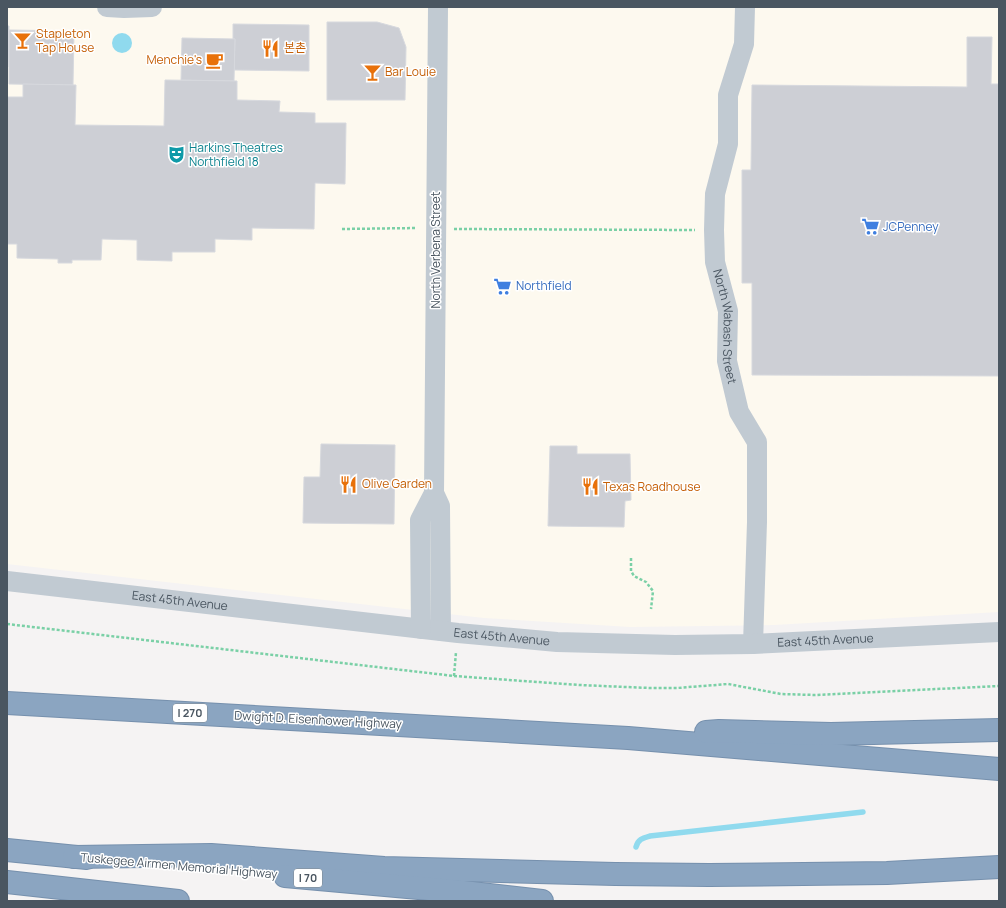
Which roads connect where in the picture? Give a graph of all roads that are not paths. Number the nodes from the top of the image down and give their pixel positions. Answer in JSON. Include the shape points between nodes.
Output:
{"nodes":[{"id":1,"x":118,"y":7,"type":"edge"},
{"id":2,"x":152,"y":7,"type":"edge"},
{"id":3,"x":438,"y":7,"type":"edge"},
{"id":4,"x":745,"y":7,"type":"edge"},
{"id":5,"x":434,"y":493,"type":"junction"},
{"id":6,"x":7,"y":581,"type":"edge"},
{"id":7,"x":421,"y":629,"type":"junction"},
{"id":8,"x":441,"y":631,"type":"junction"},
{"id":9,"x":999,"y":632,"type":"edge"},
{"id":10,"x":753,"y":644,"type":"junction"},
{"id":11,"x":7,"y":703,"type":"edge"},
{"id":12,"x":999,"y":730,"type":"edge"},
{"id":13,"x":628,"y":738,"type":"junction"},
{"id":14,"x":999,"y":769,"type":"edge"},
{"id":15,"x":7,"y":850,"type":"edge"},
{"id":16,"x":74,"y":857,"type":"junction"},
{"id":17,"x":999,"y":867,"type":"edge"},
{"id":18,"x":7,"y":882,"type":"edge"},
{"id":19,"x":178,"y":901,"type":"edge"},
{"id":20,"x":542,"y":901,"type":"edge"}],
"edges":[{"from":1,"to":2,"type":"street"},
{"from":3,"to":5,"type":"street","name":"North Verbena Street"},
{"from":4,"to":10,"type":"street","name":"North Wabash Street","via":[[744,44],[728,95],[728,144],[715,194],[714,230],[715,262],[728,311],[727,361],[739,412],[757,442]]},
{"from":5,"to":7,"type":"street","name":"North Verbena Street","via":[[420,520]]},
{"from":5,"to":8,"type":"street","name":"North Verbena Street","via":[[440,506]]},
{"from":6,"to":7,"type":"street","name":"East 45th Avenue"},
{"from":7,"to":8,"type":"street","name":"East 45th Avenue"},
{"from":8,"to":10,"type":"street","name":"East 45th Avenue","via":[[557,642],[675,646]]},
{"from":9,"to":10,"type":"street","name":"East 45th Avenue"},
{"from":11,"to":13,"type":"highway","name":"Dwight D. Eisenhower Highway","number":"I 270"},
{"from":12,"to":13,"type":"highway","via":[[831,734],[719,731]]},
{"from":13,"to":14,"type":"highway"},
{"from":15,"to":16,"type":"highway","name":"Tuskegee Airmen Memorial Highway","number":"I 70"},
{"from":16,"to":17,"type":"highway","via":[[211,855],[384,868],[615,874],[887,873]]},
{"from":16,"to":20,"type":"highway","name":"Tuskegee Airmen Memorial Highway","number":"I 70"},
{"from":18,"to":19,"type":"highway"}]}
